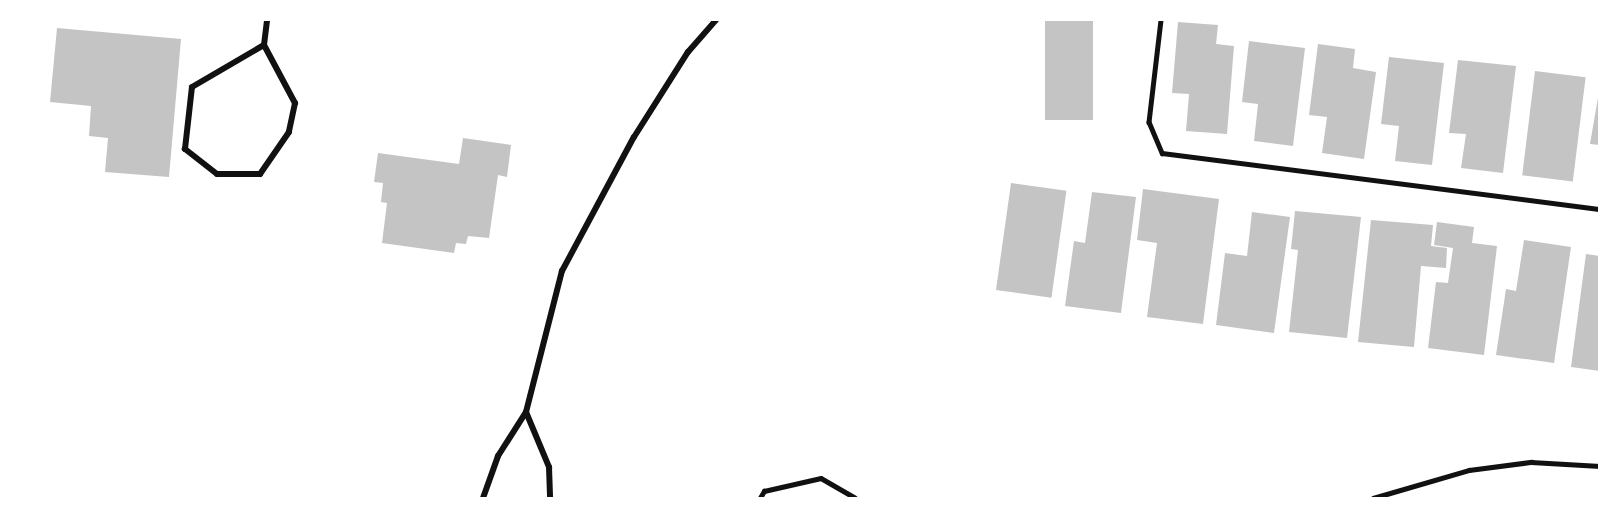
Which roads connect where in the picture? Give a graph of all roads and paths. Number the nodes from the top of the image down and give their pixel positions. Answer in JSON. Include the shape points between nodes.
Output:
{"nodes":[{"id":1,"x":267,"y":20,"type":"edge"},
{"id":2,"x":716,"y":20,"type":"edge"},
{"id":3,"x":1161,"y":20,"type":"edge"},
{"id":4,"x":264,"y":45,"type":"junction"},
{"id":5,"x":1599,"y":209,"type":"edge"},
{"id":6,"x":526,"y":412,"type":"junction"},
{"id":7,"x":1599,"y":466,"type":"edge"},
{"id":8,"x":483,"y":498,"type":"edge"},
{"id":9,"x":550,"y":498,"type":"edge"},
{"id":10,"x":760,"y":498,"type":"edge"},
{"id":11,"x":855,"y":498,"type":"edge"},
{"id":12,"x":1373,"y":498,"type":"edge"}],
"edges":[{"from":1,"to":4,"type":"street"},
{"from":2,"to":6,"type":"street","via":[[688,52],[634,137],[562,271]]},
{"from":3,"to":5,"type":"lane","via":[[1149,122],[1162,153]]},
{"from":4,"to":4,"type":"street","via":[[295,104],[289,132],[260,174],[217,174],[185,148],[192,87]]},
{"from":6,"to":8,"type":"street","via":[[498,456]]},
{"from":6,"to":9,"type":"street","via":[[549,467]]},
{"from":7,"to":12,"type":"lane","via":[[1531,462],[1469,470]]},
{"from":10,"to":11,"type":"lane","via":[[764,491],[821,478]]}]}
